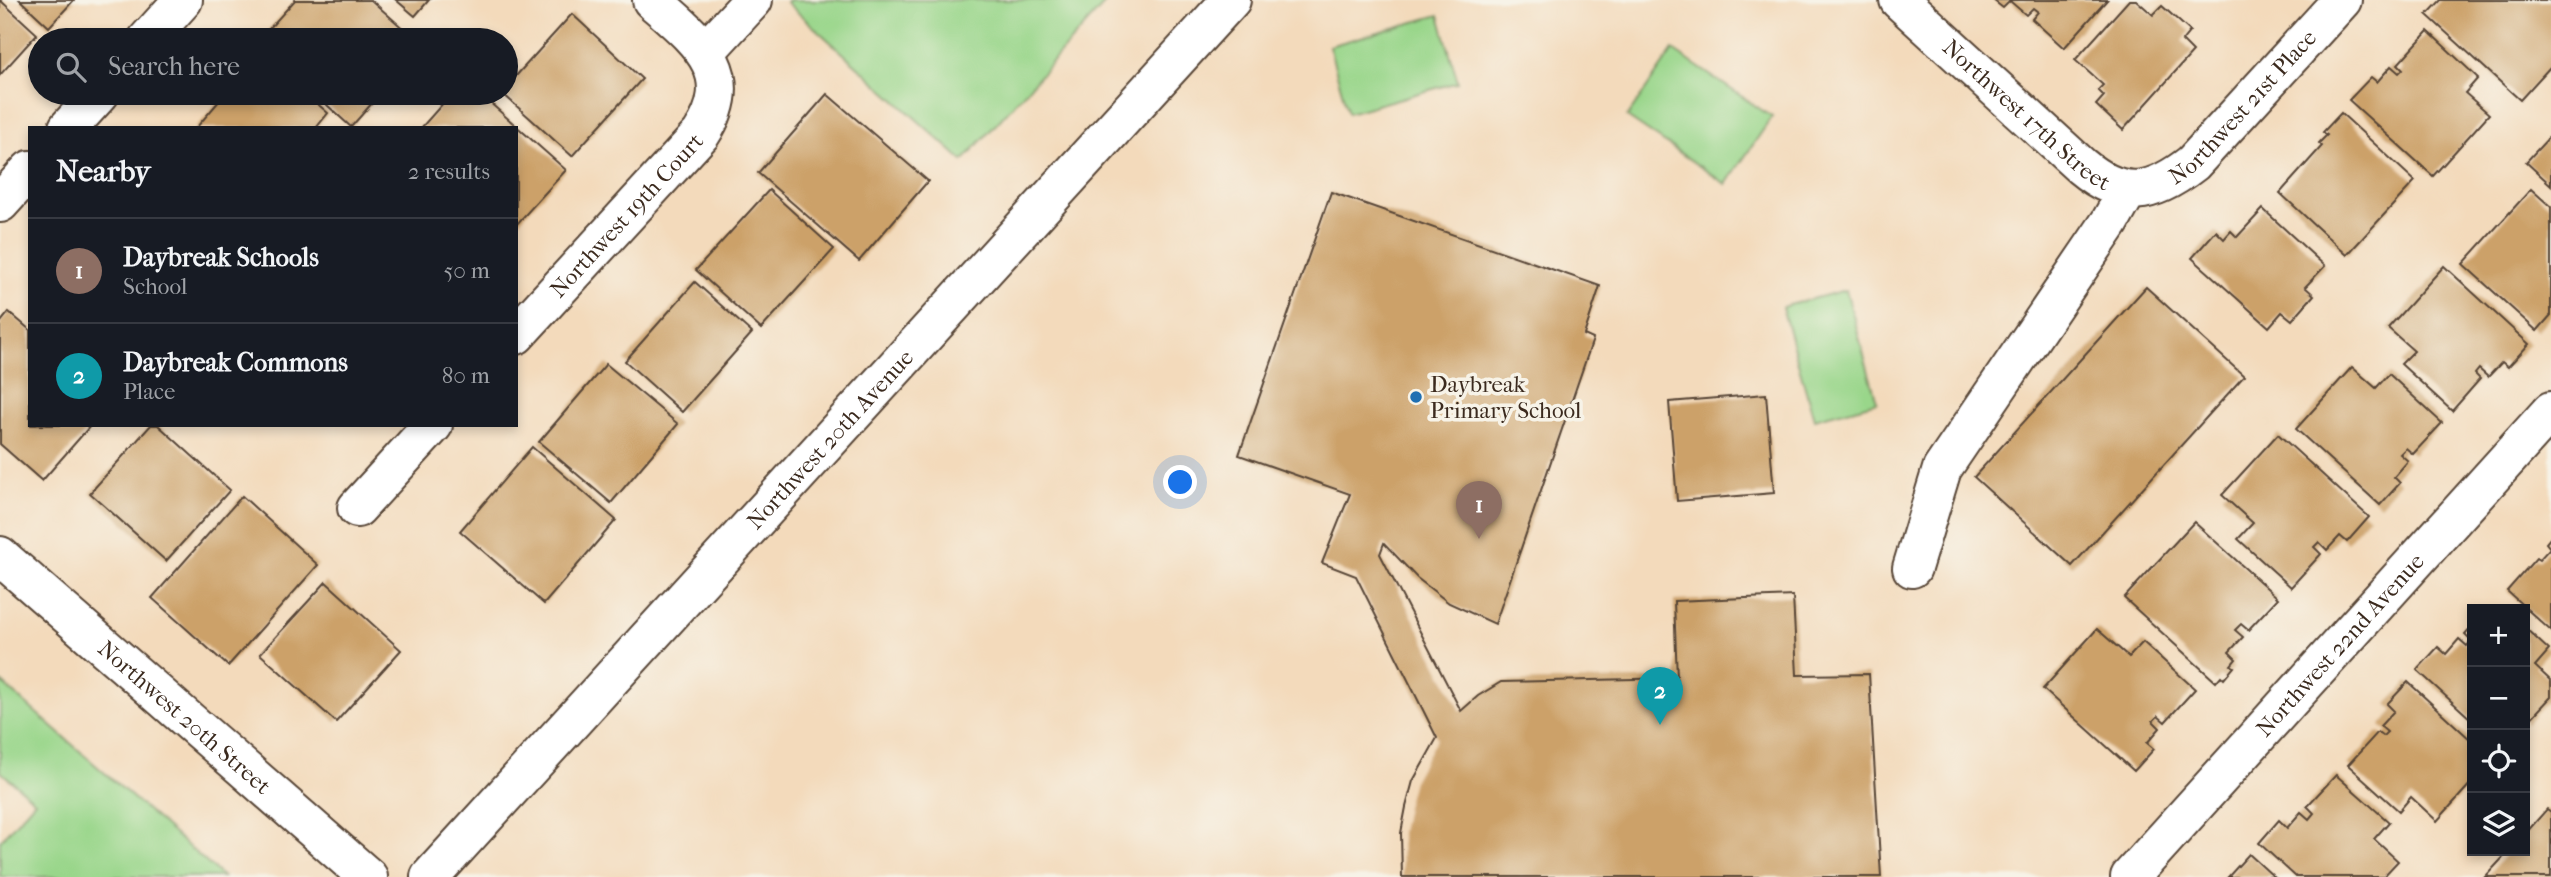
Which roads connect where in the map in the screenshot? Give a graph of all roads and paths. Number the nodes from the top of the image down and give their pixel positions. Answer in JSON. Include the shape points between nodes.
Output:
{"nodes":[{"id":1,"x":183,"y":0,"type":"edge"},
{"id":2,"x":652,"y":0,"type":"edge"},
{"id":3,"x":753,"y":0,"type":"edge"},
{"id":4,"x":1231,"y":0,"type":"edge"},
{"id":5,"x":1899,"y":0,"type":"edge"},
{"id":6,"x":2342,"y":0,"type":"edge"},
{"id":7,"x":158,"y":28,"type":"edge"},
{"id":8,"x":712,"y":68,"type":"junction"},
{"id":9,"x":89,"y":105,"type":"edge"},
{"id":10,"x":70,"y":126,"type":"edge"},
{"id":11,"x":28,"y":172,"type":"edge"},
{"id":12,"x":2128,"y":190,"type":"junction"},
{"id":13,"x":0,"y":203,"type":"edge"},
{"id":14,"x":518,"y":333,"type":"edge"},
{"id":15,"x":2551,"y":411,"type":"edge"},
{"id":16,"x":431,"y":427,"type":"edge"},
{"id":17,"x":357,"y":508,"type":"dead end"},
{"id":18,"x":0,"y":556,"type":"edge"},
{"id":19,"x":1912,"y":568,"type":"dead end"},
{"id":20,"x":368,"y":877,"type":"edge"},
{"id":21,"x":430,"y":877,"type":"edge"},
{"id":22,"x":2130,"y":877,"type":"edge"}],
"edges":[{"from":1,"to":7,"type":"street"},
{"from":2,"to":8,"type":"street"},
{"from":3,"to":8,"type":"street"},
{"from":4,"to":21,"type":"street","name":"Northwest 20th Avenue"},
{"from":5,"to":12,"type":"street","name":"Northwest 17th Street","via":[[2081,166],[2111,187]]},
{"from":6,"to":12,"type":"street","name":"Northwest 21st Place","via":[[2193,163],[2156,187]]},
{"from":8,"to":14,"type":"street","name":"Northwest 19th Court","via":[[715,103],[701,134]]},
{"from":9,"to":10,"type":"street"},
{"from":11,"to":13,"type":"street"},
{"from":12,"to":19,"type":"street","via":[[1942,469]]},
{"from":15,"to":22,"type":"street","name":"Northwest 22nd Avenue"},
{"from":16,"to":17,"type":"street"},
{"from":18,"to":20,"type":"street","name":"Northwest 20th Street"}]}
